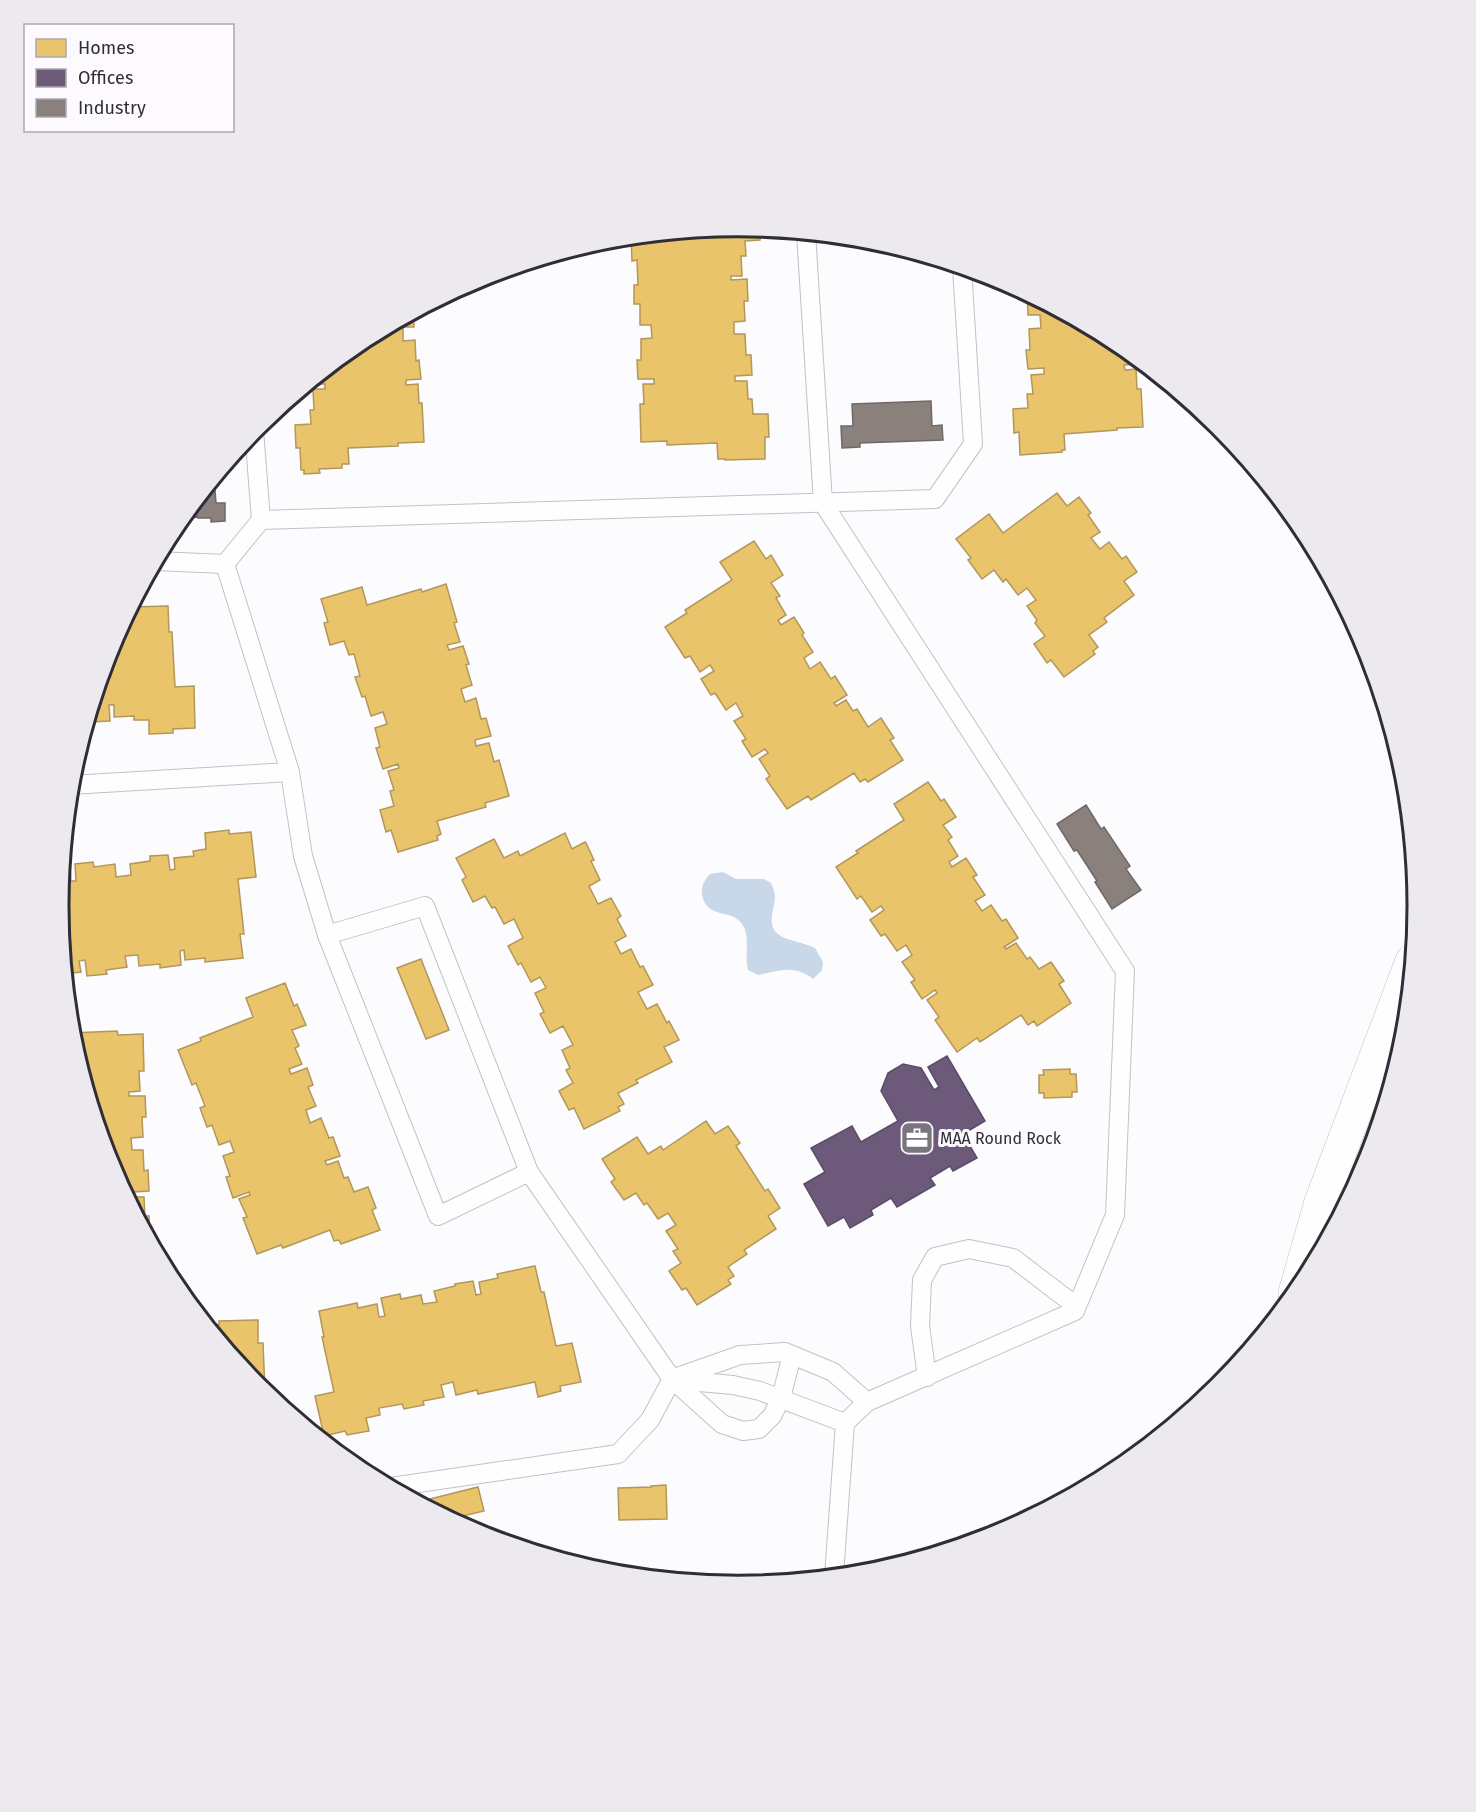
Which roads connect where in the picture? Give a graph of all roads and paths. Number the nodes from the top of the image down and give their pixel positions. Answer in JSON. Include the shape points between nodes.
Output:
{"nodes":[{"id":1,"x":806,"y":241,"type":"edge"},
{"id":2,"x":963,"y":277,"type":"edge"},
{"id":3,"x":255,"y":444,"type":"edge"},
{"id":4,"x":823,"y":502,"type":"junction"},
{"id":5,"x":261,"y":520,"type":"junction"},
{"id":6,"x":165,"y":561,"type":"edge"},
{"id":7,"x":225,"y":564,"type":"junction"},
{"id":8,"x":290,"y":772,"type":"junction"},
{"id":9,"x":81,"y":784,"type":"edge"},
{"id":10,"x":327,"y":935,"type":"junction"},
{"id":11,"x":1401,"y":989,"type":"edge"},
{"id":12,"x":529,"y":1172,"type":"junction"},
{"id":13,"x":1304,"y":1262,"type":"edge"},
{"id":14,"x":1076,"y":1306,"type":"junction"},
{"id":15,"x":792,"y":1355,"type":"junction"},
{"id":16,"x":927,"y":1377,"type":"junction"},
{"id":17,"x":672,"y":1379,"type":"junction"},
{"id":18,"x":781,"y":1398,"type":"junction"},
{"id":19,"x":867,"y":1402,"type":"junction"},
{"id":20,"x":845,"y":1424,"type":"junction"},
{"id":21,"x":403,"y":1485,"type":"edge"},
{"id":22,"x":835,"y":1567,"type":"edge"}],
"edges":[{"from":1,"to":4,"type":"lane"},
{"from":2,"to":4,"type":"lane","via":[[973,444],[936,499]]},
{"from":3,"to":5,"type":"lane"},
{"from":4,"to":5,"type":"lane"},
{"from":4,"to":14,"type":"lane","via":[[1125,971],[1115,1215]]},
{"from":5,"to":7,"type":"lane"},
{"from":6,"to":7,"type":"lane"},
{"from":7,"to":8,"type":"lane"},
{"from":8,"to":9,"type":"lane"},
{"from":8,"to":10,"type":"lane","via":[[303,856]]},
{"from":10,"to":12,"type":"lane","via":[[425,906]]},
{"from":10,"to":12,"type":"lane","via":[[438,1216]]},
{"from":11,"to":13,"type":"main road","via":[[1321,1202]]},
{"from":12,"to":17,"type":"lane"},
{"from":14,"to":16,"type":"lane","via":[[1075,1311]]},
{"from":14,"to":16,"type":"lane","via":[[1013,1258],[969,1249],[935,1257],[922,1280],[920,1326]]},
{"from":15,"to":17,"type":"lane","via":[[740,1355]]},
{"from":15,"to":18,"type":"lane"},
{"from":15,"to":19,"type":"lane","via":[[833,1372]]},
{"from":16,"to":19,"type":"lane"},
{"from":17,"to":18,"type":"lane","via":[[734,1385]]},
{"from":17,"to":18,"type":"lane","via":[[722,1424],[743,1431],[759,1429],[772,1416]]},
{"from":17,"to":21,"type":"lane","via":[[650,1420],[618,1454]]},
{"from":18,"to":20,"type":"lane"},
{"from":19,"to":20,"type":"lane"},
{"from":20,"to":22,"type":"lane"}]}
